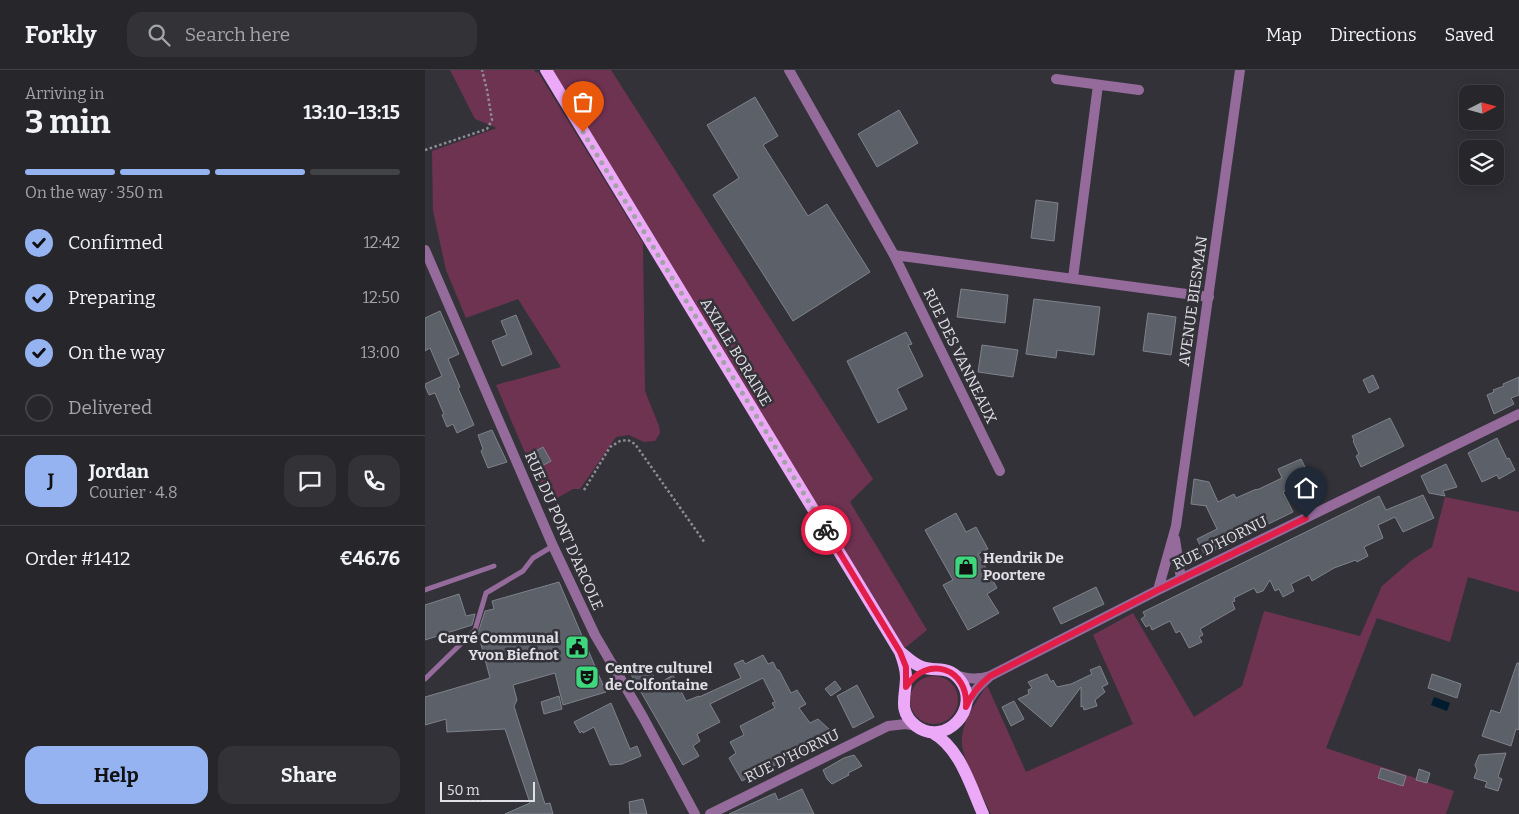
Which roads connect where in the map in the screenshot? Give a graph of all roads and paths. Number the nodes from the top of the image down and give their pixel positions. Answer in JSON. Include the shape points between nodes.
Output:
{"nodes":[{"id":1,"x":482,"y":70,"type":"edge"},
{"id":2,"x":546,"y":70,"type":"edge"},
{"id":3,"x":789,"y":70,"type":"edge"},
{"id":4,"x":1240,"y":70,"type":"edge"},
{"id":5,"x":1056,"y":79,"type":"dead end"},
{"id":6,"x":1098,"y":85,"type":"junction"},
{"id":7,"x":1139,"y":90,"type":"dead end"},
{"id":8,"x":425,"y":150,"type":"edge"},
{"id":9,"x":425,"y":250,"type":"edge"},
{"id":10,"x":894,"y":254,"type":"junction"},
{"id":11,"x":1073,"y":278,"type":"junction"},
{"id":12,"x":1209,"y":297,"type":"junction"},
{"id":13,"x":1519,"y":414,"type":"edge"},
{"id":14,"x":1000,"y":472,"type":"dead end"},
{"id":15,"x":584,"y":490,"type":"dead end"},
{"id":16,"x":1174,"y":535,"type":"junction"},
{"id":17,"x":705,"y":543,"type":"dead end"},
{"id":18,"x":553,"y":546,"type":"junction"},
{"id":19,"x":495,"y":566,"type":"dead end"},
{"id":20,"x":1181,"y":579,"type":"junction"},
{"id":21,"x":425,"y":590,"type":"edge"},
{"id":22,"x":1158,"y":590,"type":"junction"},
{"id":23,"x":900,"y":652,"type":"junction"},
{"id":24,"x":934,"y":668,"type":"junction"},
{"id":25,"x":955,"y":675,"type":"junction"},
{"id":26,"x":990,"y":676,"type":"junction"},
{"id":27,"x":425,"y":679,"type":"edge"},
{"id":28,"x":906,"y":687,"type":"junction"},
{"id":29,"x":903,"y":703,"type":"junction"},
{"id":30,"x":966,"y":707,"type":"junction"},
{"id":31,"x":960,"y":720,"type":"junction"},
{"id":32,"x":889,"y":726,"type":"junction"},
{"id":33,"x":917,"y":726,"type":"junction"},
{"id":34,"x":931,"y":732,"type":"junction"},
{"id":35,"x":957,"y":756,"type":"junction"},
{"id":36,"x":695,"y":814,"type":"edge"},
{"id":37,"x":709,"y":814,"type":"edge"},
{"id":38,"x":983,"y":814,"type":"edge"}],
"edges":[{"from":1,"to":8,"type":"path","via":[[492,120],[487,129]]},
{"from":2,"to":23,"type":"main road","name":"AXIALE BORAINE"},
{"from":3,"to":10,"type":"street","name":"RUE DES VANNEAUX"},
{"from":4,"to":12,"type":"street","name":"AVENUE BIESMAN"},
{"from":5,"to":6,"type":"street"},
{"from":6,"to":7,"type":"street"},
{"from":6,"to":11,"type":"street"},
{"from":9,"to":18,"type":"street","name":"RUE DU PONT D'ARCOLE"},
{"from":10,"to":11,"type":"street"},
{"from":10,"to":14,"type":"street","name":"RUE DES VANNEAUX"},
{"from":11,"to":12,"type":"street"},
{"from":12,"to":16,"type":"street","name":"AVENUE BIESMAN"},
{"from":13,"to":20,"type":"street","name":"RUE D'HORNU"},
{"from":15,"to":17,"type":"path","via":[[610,447],[628,440],[635,444]]},
{"from":16,"to":20,"type":"street","name":"AVENUE BIESMAN"},
{"from":16,"to":22,"type":"street","name":"AVENUE BIESMAN"},
{"from":18,"to":27,"type":"lane","via":[[533,558],[523,571],[487,593],[475,630]]},
{"from":18,"to":36,"type":"street","name":"RUE DU PONT D'ARCOLE","via":[[595,635]]},
{"from":19,"to":21,"type":"lane"},
{"from":20,"to":22,"type":"street","name":"RUE D'HORNU"},
{"from":22,"to":26,"type":"street","name":"RUE D'HORNU"},
{"from":23,"to":24,"type":"main road","name":"AXIALE BORAINE","via":[[913,663]]},
{"from":23,"to":28,"type":"main road","name":"AXIALE BORAINE","via":[[906,667]]},
{"from":24,"to":25,"type":"main road","name":"AXIALE BORAINE"},
{"from":24,"to":28,"type":"main road","via":[[918,673]]},
{"from":25,"to":26,"type":"street","via":[[973,679]]},
{"from":25,"to":30,"type":"main road","via":[[965,690]]},
{"from":26,"to":30,"type":"street","via":[[969,698]]},
{"from":28,"to":29,"type":"main road","name":"AXIALE BORAINE"},
{"from":29,"to":32,"type":"street"},
{"from":29,"to":33,"type":"main road","via":[[905,712]]},
{"from":30,"to":31,"type":"main road"},
{"from":31,"to":34,"type":"main road","via":[[942,732]]},
{"from":31,"to":35,"type":"main road","via":[[955,743]]},
{"from":32,"to":33,"type":"street"},
{"from":32,"to":37,"type":"street","name":"RUE D'HORNU"},
{"from":33,"to":34,"type":"main road"},
{"from":34,"to":35,"type":"main road","via":[[944,740]]},
{"from":35,"to":38,"type":"main road"}]}
